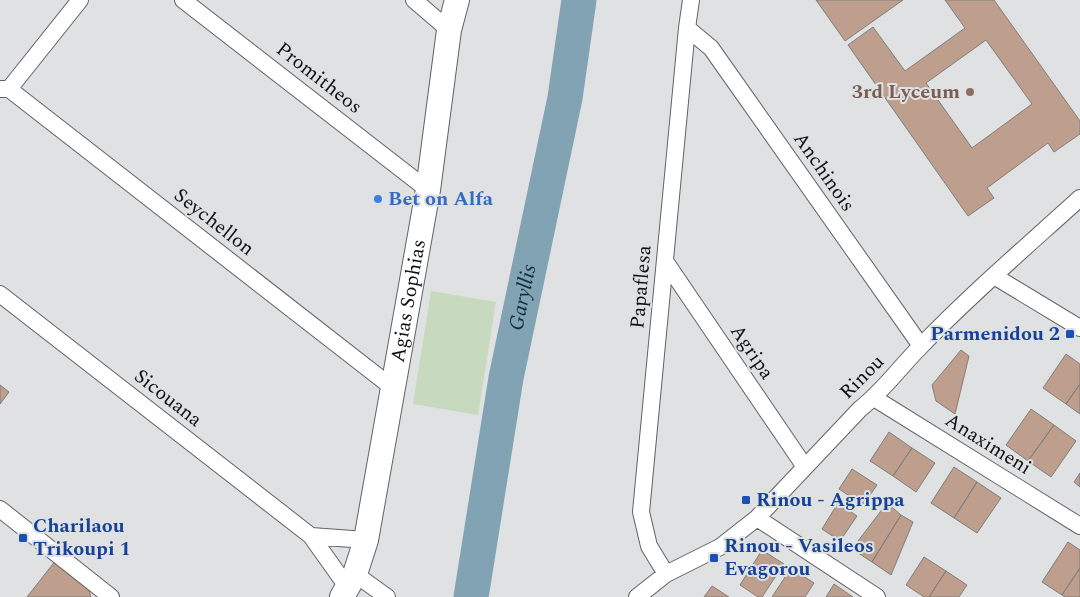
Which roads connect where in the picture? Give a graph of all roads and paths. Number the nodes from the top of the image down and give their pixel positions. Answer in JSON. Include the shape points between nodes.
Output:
{"nodes":[{"id":1,"x":80,"y":0,"type":"edge"},
{"id":2,"x":183,"y":0,"type":"edge"},
{"id":3,"x":414,"y":0,"type":"edge"},
{"id":4,"x":457,"y":0,"type":"edge"},
{"id":5,"x":691,"y":0,"type":"edge"},
{"id":6,"x":687,"y":28,"type":"junction"},
{"id":7,"x":449,"y":30,"type":"junction"},
{"id":8,"x":4,"y":89,"type":"edge"},
{"id":9,"x":428,"y":190,"type":"junction"},
{"id":10,"x":1080,"y":198,"type":"edge"},
{"id":11,"x":664,"y":261,"type":"junction"},
{"id":12,"x":994,"y":276,"type":"junction"},
{"id":13,"x":0,"y":294,"type":"edge"},
{"id":14,"x":1080,"y":328,"type":"edge"},
{"id":15,"x":921,"y":346,"type":"junction"},
{"id":16,"x":393,"y":388,"type":"junction"},
{"id":17,"x":874,"y":398,"type":"junction"},
{"id":18,"x":805,"y":467,"type":"junction"},
{"id":19,"x":1,"y":511,"type":"edge"},
{"id":20,"x":757,"y":518,"type":"junction"},
{"id":21,"x":1080,"y":526,"type":"edge"},
{"id":22,"x":311,"y":536,"type":"junction"},
{"id":23,"x":366,"y":540,"type":"junction"},
{"id":24,"x":666,"y":574,"type":"junction"},
{"id":25,"x":349,"y":586,"type":"edge"},
{"id":26,"x":111,"y":597,"type":"edge"},
{"id":27,"x":387,"y":597,"type":"edge"},
{"id":28,"x":636,"y":597,"type":"edge"},
{"id":29,"x":877,"y":597,"type":"edge"}],
"edges":[{"from":1,"to":8,"type":"street"},
{"from":2,"to":9,"type":"street","name":"Promitheos"},
{"from":3,"to":7,"type":"street"},
{"from":4,"to":7,"type":"street","name":"Agias Sophias"},
{"from":5,"to":6,"type":"street","name":"Papaflesa"},
{"from":6,"to":11,"type":"street","name":"Papaflesa"},
{"from":6,"to":15,"type":"street","name":"Anchinois","via":[[712,48]]},
{"from":7,"to":9,"type":"street","name":"Agias Sophias"},
{"from":8,"to":16,"type":"street","name":"Seychellon"},
{"from":9,"to":16,"type":"street","name":"Agias Sophias"},
{"from":10,"to":12,"type":"street","name":"Rinou"},
{"from":11,"to":18,"type":"street","name":"Agripa"},
{"from":11,"to":24,"type":"street","name":"Papaflesa","via":[[641,512],[649,546]]},
{"from":12,"to":14,"type":"street"},
{"from":12,"to":15,"type":"street","name":"Rinou"},
{"from":13,"to":22,"type":"street","name":"Sicouana"},
{"from":15,"to":17,"type":"street","name":"Rinou"},
{"from":16,"to":23,"type":"street","name":"Agias Sophias"},
{"from":17,"to":18,"type":"street","name":"Rinou"},
{"from":17,"to":21,"type":"street","name":"Anaximeni"},
{"from":18,"to":20,"type":"street","name":"Rinou"},
{"from":19,"to":26,"type":"street"},
{"from":20,"to":24,"type":"street","name":"Rinou","via":[[720,547]]},
{"from":20,"to":29,"type":"street"},
{"from":22,"to":23,"type":"street"},
{"from":22,"to":25,"type":"street","name":"Sicouana"},
{"from":23,"to":25,"type":"street","name":"Agias Sophias"},
{"from":24,"to":28,"type":"street","name":"Rinou"},
{"from":25,"to":27,"type":"street","name":"Sicouana"}]}
